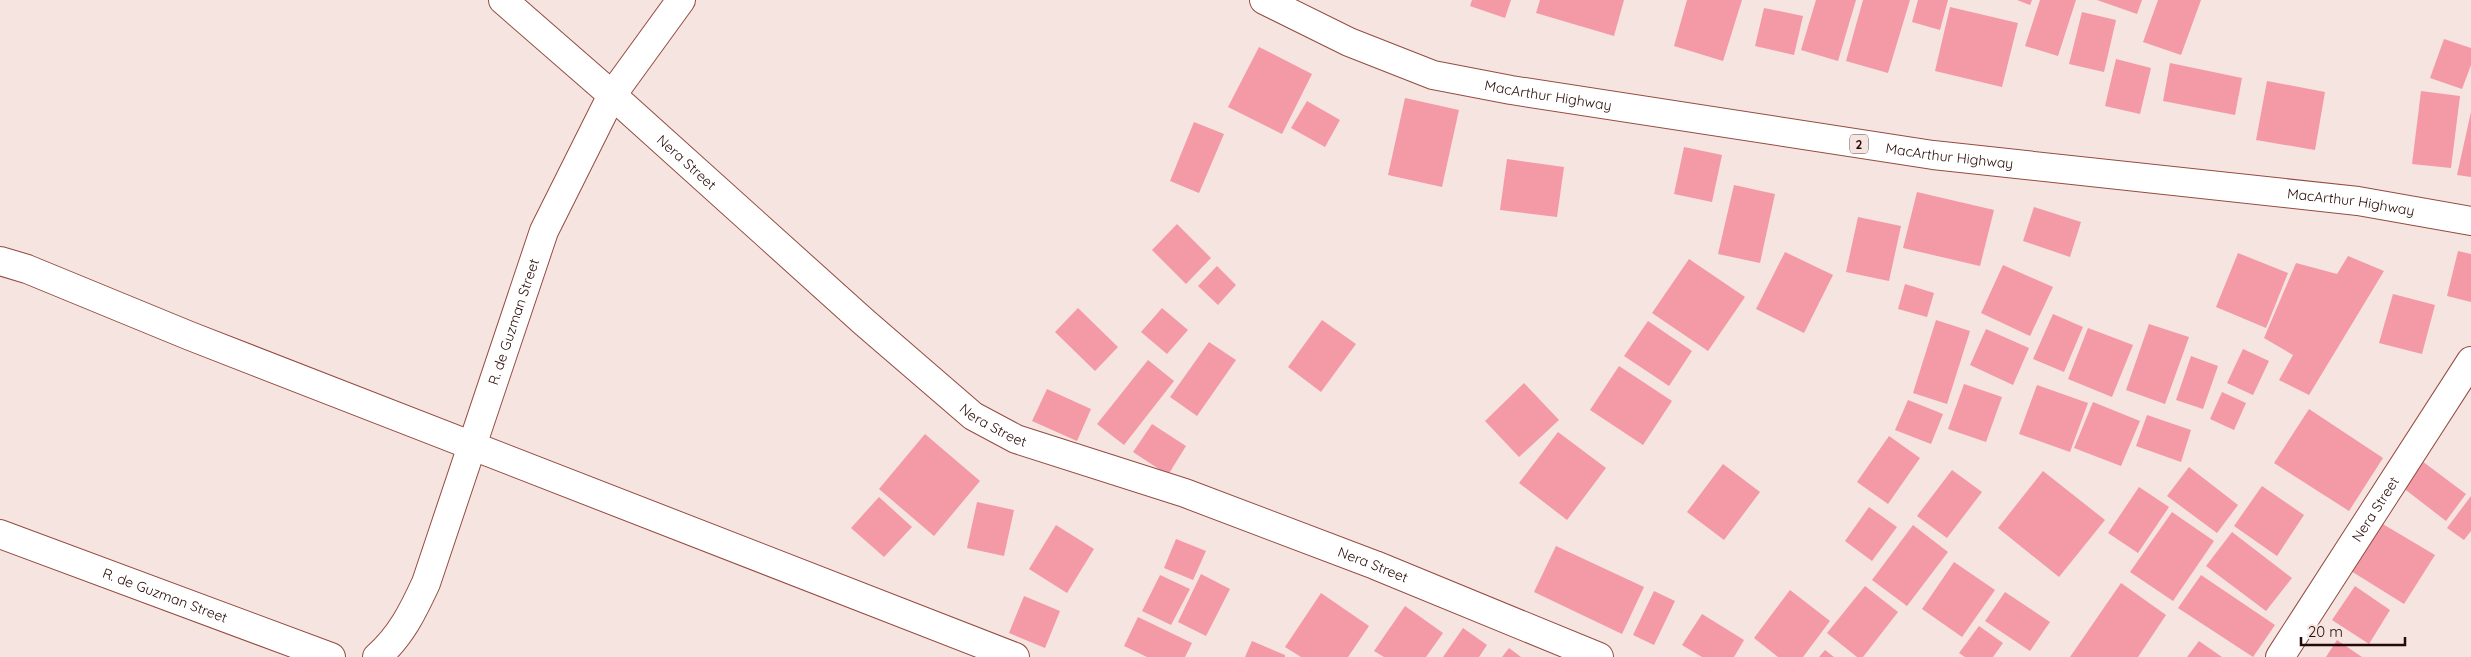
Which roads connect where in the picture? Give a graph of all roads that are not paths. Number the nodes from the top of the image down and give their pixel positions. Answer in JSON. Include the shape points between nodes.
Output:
{"nodes":[{"id":1,"x":503,"y":0,"type":"edge"},
{"id":2,"x":681,"y":0,"type":"edge"},
{"id":3,"x":1264,"y":0,"type":"edge"},
{"id":4,"x":612,"y":95,"type":"junction"},
{"id":5,"x":2471,"y":221,"type":"edge"},
{"id":6,"x":0,"y":261,"type":"edge"},
{"id":7,"x":2471,"y":361,"type":"edge"},
{"id":8,"x":474,"y":445,"type":"junction"},
{"id":9,"x":0,"y":534,"type":"edge"},
{"id":10,"x":331,"y":657,"type":"edge"},
{"id":11,"x":376,"y":657,"type":"edge"},
{"id":12,"x":1015,"y":657,"type":"edge"},
{"id":13,"x":1599,"y":657,"type":"edge"},
{"id":14,"x":2280,"y":657,"type":"edge"}],
"edges":[{"from":1,"to":4,"type":"main road","name":"Nera Street"},
{"from":2,"to":4,"type":"main road","name":"R. de Guzman Street"},
{"from":3,"to":5,"type":"main road","name":"MacArthur Highway","number":"2","via":[[1349,42],[1433,76],[1932,155],[2358,202]]},
{"from":4,"to":8,"type":"main road","name":"R. de Guzman Street","via":[[544,231]]},
{"from":4,"to":13,"type":"main road","name":"Nera Street","via":[[973,416],[1016,439],[1194,496],[1375,565]]},
{"from":6,"to":8,"type":"main road"},
{"from":7,"to":14,"type":"main road","name":"Nera Street"},
{"from":8,"to":11,"type":"main road","name":"R. de Guzman Street","via":[[411,618],[391,645]]},
{"from":8,"to":12,"type":"main road"},
{"from":9,"to":10,"type":"main road","name":"R. de Guzman Street"}]}
